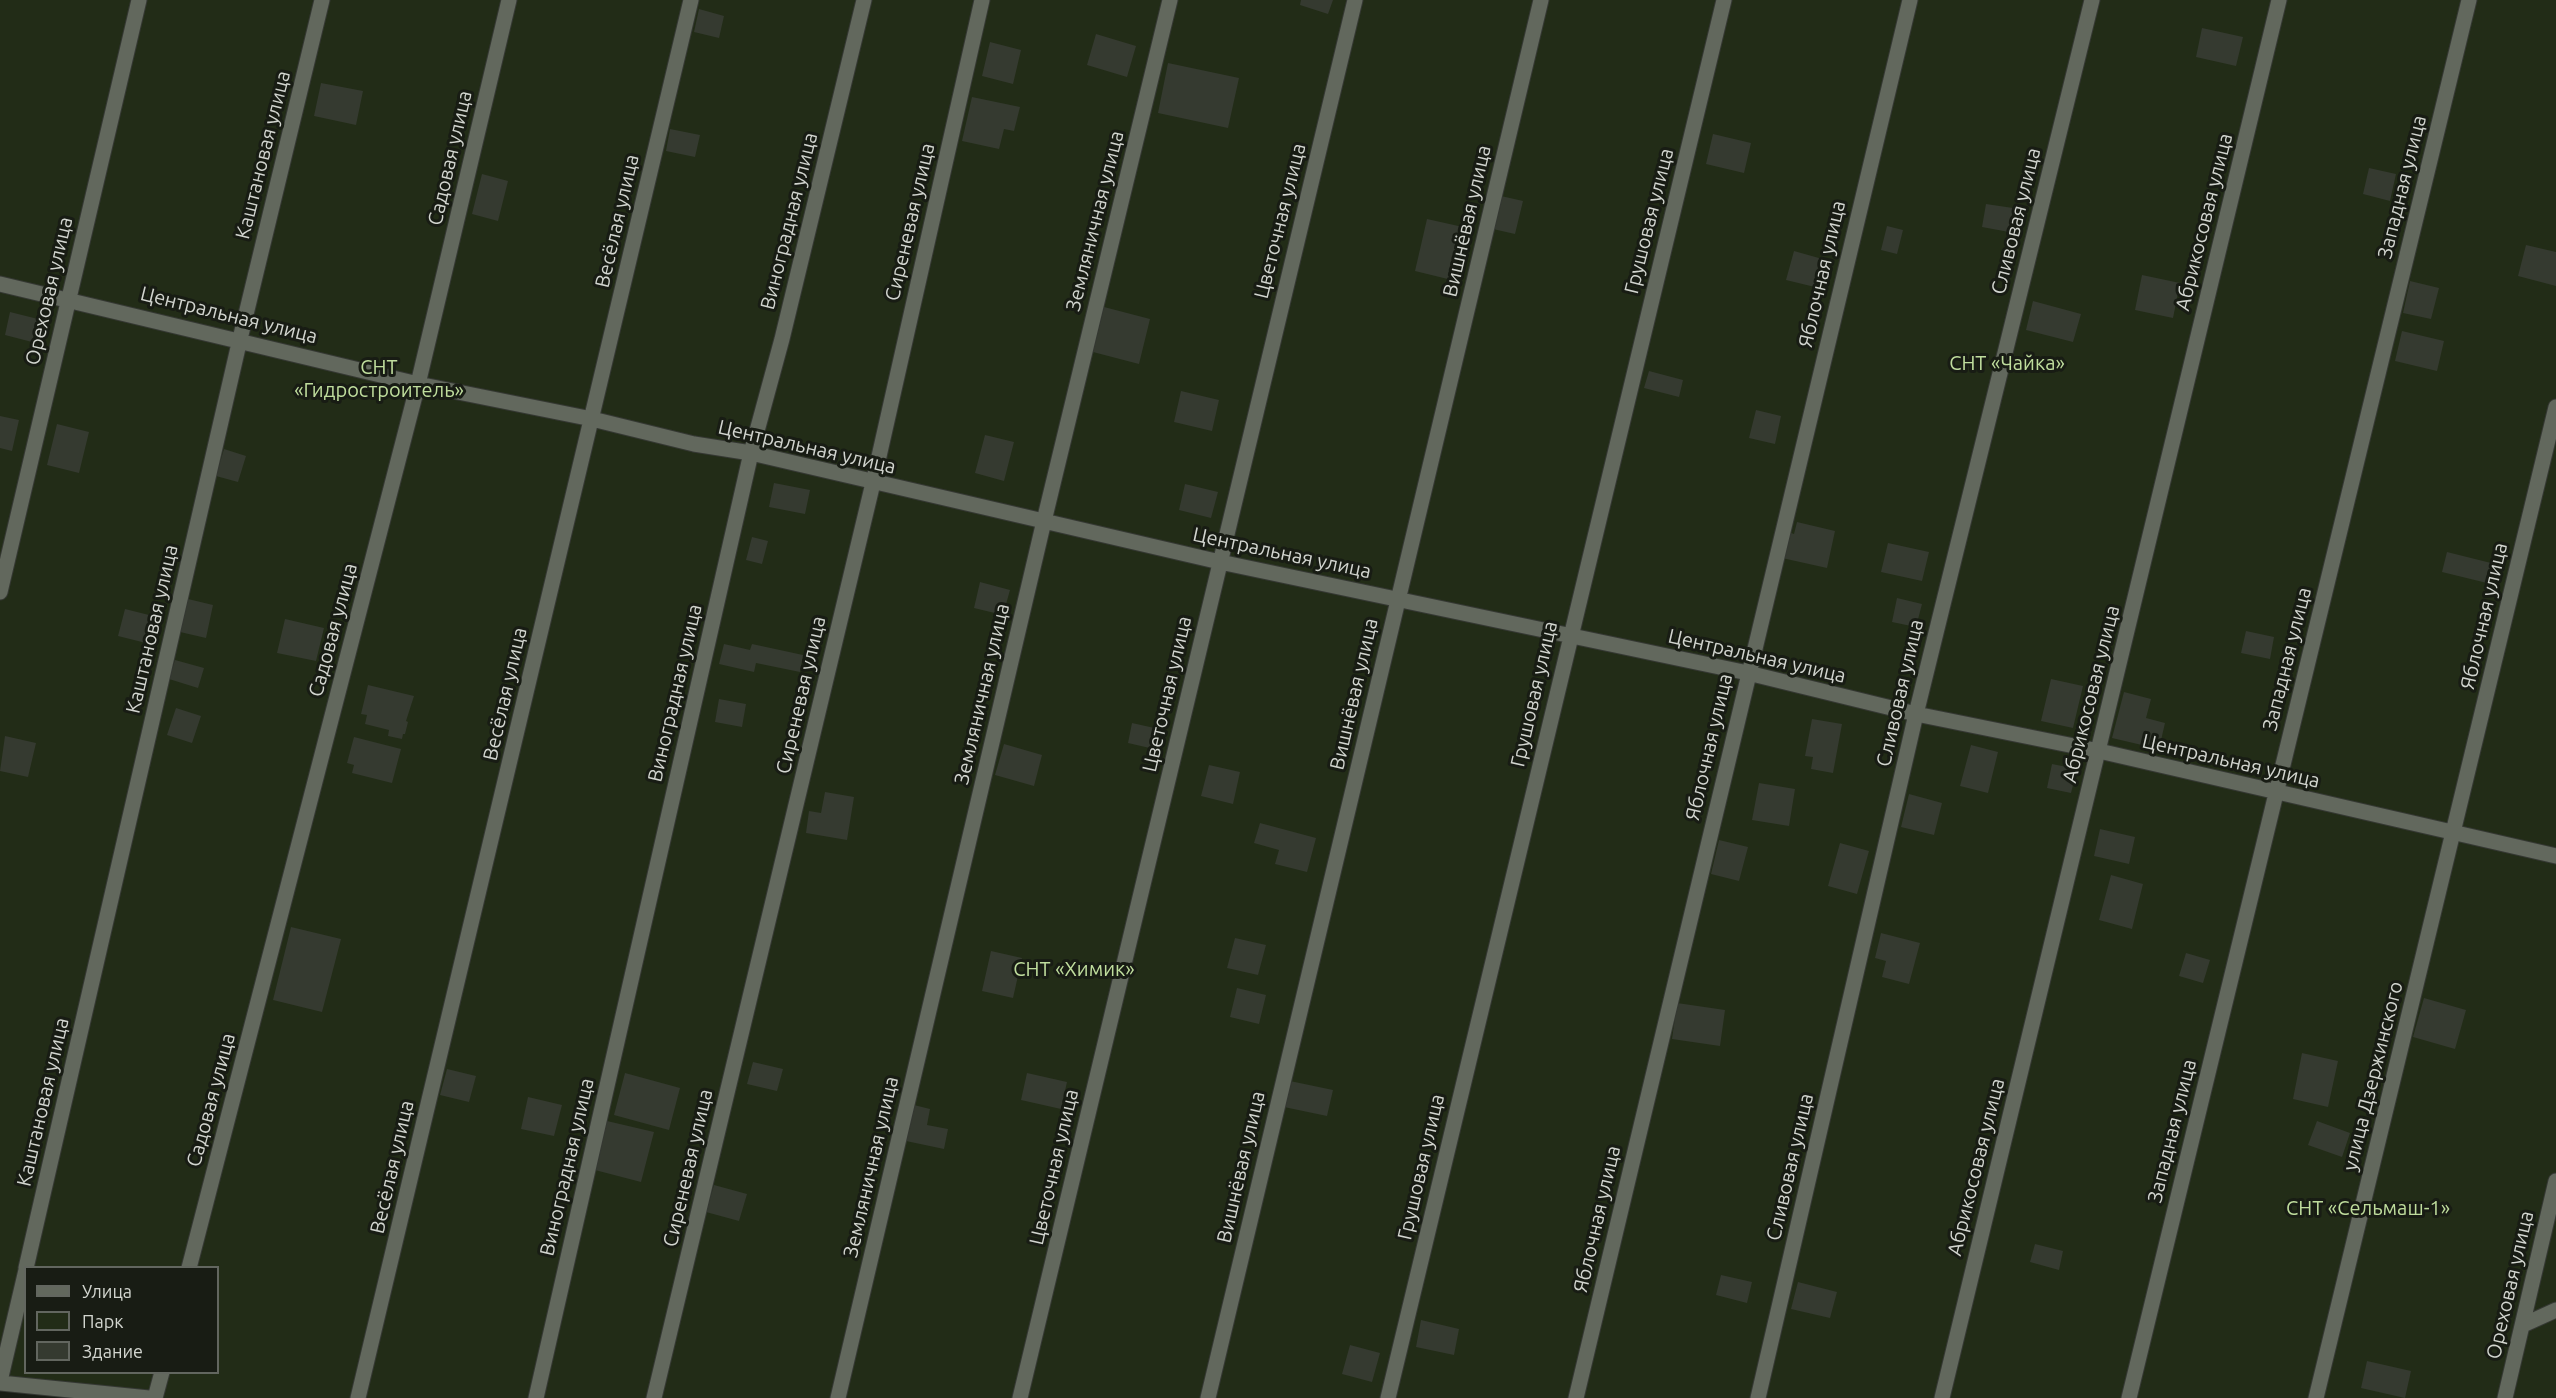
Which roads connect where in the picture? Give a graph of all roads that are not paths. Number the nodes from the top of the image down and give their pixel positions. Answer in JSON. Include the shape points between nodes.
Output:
{"nodes":[{"id":1,"x":139,"y":0,"type":"edge"},
{"id":2,"x":322,"y":0,"type":"edge"},
{"id":3,"x":509,"y":0,"type":"edge"},
{"id":4,"x":691,"y":0,"type":"edge"},
{"id":5,"x":864,"y":0,"type":"edge"},
{"id":6,"x":982,"y":0,"type":"edge"},
{"id":7,"x":1170,"y":0,"type":"edge"},
{"id":8,"x":1355,"y":0,"type":"edge"},
{"id":9,"x":1541,"y":0,"type":"edge"},
{"id":10,"x":1724,"y":0,"type":"edge"},
{"id":11,"x":1910,"y":0,"type":"edge"},
{"id":12,"x":2091,"y":0,"type":"edge"},
{"id":13,"x":2279,"y":0,"type":"edge"},
{"id":14,"x":2469,"y":0,"type":"edge"},
{"id":15,"x":0,"y":284,"type":"edge"},
{"id":16,"x":68,"y":298,"type":"junction"},
{"id":17,"x":240,"y":339,"type":"junction"},
{"id":18,"x":418,"y":384,"type":"junction"},
{"id":19,"x":2556,"y":407,"type":"edge"},
{"id":20,"x":592,"y":419,"type":"junction"},
{"id":21,"x":751,"y":453,"type":"junction"},
{"id":22,"x":873,"y":483,"type":"junction"},
{"id":23,"x":1044,"y":521,"type":"junction"},
{"id":24,"x":1220,"y":562,"type":"junction"},
{"id":25,"x":0,"y":592,"type":"edge"},
{"id":26,"x":1398,"y":599,"type":"junction"},
{"id":27,"x":1569,"y":638,"type":"junction"},
{"id":28,"x":1748,"y":674,"type":"junction"},
{"id":29,"x":1916,"y":714,"type":"junction"},
{"id":30,"x":2099,"y":751,"type":"junction"},
{"id":31,"x":2276,"y":794,"type":"junction"},
{"id":32,"x":2454,"y":835,"type":"junction"},
{"id":33,"x":2556,"y":856,"type":"edge"},
{"id":34,"x":2556,"y":1181,"type":"edge"},
{"id":35,"x":27,"y":1266,"type":"edge"},
{"id":36,"x":190,"y":1266,"type":"edge"},
{"id":37,"x":24,"y":1278,"type":"edge"},
{"id":38,"x":2556,"y":1310,"type":"edge"},
{"id":39,"x":2523,"y":1325,"type":"junction"},
{"id":40,"x":161,"y":1374,"type":"edge"},
{"id":41,"x":0,"y":1382,"type":"edge"},
{"id":42,"x":149,"y":1398,"type":"edge"},
{"id":43,"x":155,"y":1398,"type":"edge"},
{"id":44,"x":358,"y":1398,"type":"edge"},
{"id":45,"x":536,"y":1398,"type":"edge"},
{"id":46,"x":654,"y":1398,"type":"edge"},
{"id":47,"x":838,"y":1398,"type":"edge"},
{"id":48,"x":1020,"y":1398,"type":"edge"},
{"id":49,"x":1208,"y":1398,"type":"edge"},
{"id":50,"x":1388,"y":1398,"type":"edge"},
{"id":51,"x":1576,"y":1398,"type":"edge"},
{"id":52,"x":1758,"y":1398,"type":"edge"},
{"id":53,"x":1942,"y":1398,"type":"edge"},
{"id":54,"x":2129,"y":1398,"type":"edge"},
{"id":55,"x":2316,"y":1398,"type":"edge"},
{"id":56,"x":2505,"y":1398,"type":"edge"}],
"edges":[{"from":1,"to":16,"type":"street","name":"Ореховая улица"},
{"from":2,"to":17,"type":"street","name":"Каштановая улица"},
{"from":3,"to":18,"type":"street","name":"Садовая улица"},
{"from":4,"to":20,"type":"street","name":"Весёлая улица"},
{"from":5,"to":21,"type":"street","name":"Виноградная улица"},
{"from":6,"to":22,"type":"street","name":"Сиреневая улица"},
{"from":7,"to":23,"type":"street","name":"Земляничная улица"},
{"from":8,"to":24,"type":"street","name":"Цветочная улица"},
{"from":9,"to":26,"type":"street","name":"Вишнёвая улица"},
{"from":10,"to":27,"type":"street","name":"Грушовая улица"},
{"from":11,"to":28,"type":"street","name":"Яблочная улица"},
{"from":12,"to":29,"type":"street","name":"Сливовая улица"},
{"from":13,"to":30,"type":"street","name":"Абрикосовая улица"},
{"from":14,"to":31,"type":"street","name":"Западная улица"},
{"from":15,"to":16,"type":"street","name":"Центральная улица"},
{"from":16,"to":17,"type":"street","name":"Центральная улица"},
{"from":16,"to":25,"type":"street","name":"Ореховая улица"},
{"from":17,"to":18,"type":"street","name":"Центральная улица"},
{"from":17,"to":35,"type":"street","name":"Каштановая улица"},
{"from":18,"to":20,"type":"street","name":"Центральная улица"},
{"from":18,"to":36,"type":"street","name":"Садовая улица"},
{"from":19,"to":32,"type":"street","name":"Яблочная улица"},
{"from":20,"to":21,"type":"street","name":"Центральная улица","via":[[694,444]]},
{"from":20,"to":44,"type":"street","name":"Весёлая улица"},
{"from":21,"to":22,"type":"street","name":"Центральная улица"},
{"from":21,"to":45,"type":"street","name":"Виноградная улица"},
{"from":22,"to":23,"type":"street","name":"Центральная улица"},
{"from":22,"to":46,"type":"street","name":"Сиреневая улица"},
{"from":23,"to":24,"type":"street","name":"Центральная улица"},
{"from":23,"to":47,"type":"street","name":"Земляничная улица"},
{"from":24,"to":26,"type":"street","name":"Центральная улица"},
{"from":24,"to":48,"type":"street","name":"Цветочная улица"},
{"from":26,"to":27,"type":"street","name":"Центральная улица"},
{"from":26,"to":49,"type":"street","name":"Вишнёвая улица"},
{"from":27,"to":28,"type":"street","name":"Центральная улица"},
{"from":27,"to":50,"type":"street","name":"Грушовая улица"},
{"from":28,"to":29,"type":"street","name":"Центральная улица"},
{"from":28,"to":51,"type":"street","name":"Яблочная улица"},
{"from":29,"to":30,"type":"street","name":"Центральная улица"},
{"from":29,"to":52,"type":"street","name":"Сливовая улица"},
{"from":30,"to":31,"type":"street","name":"Центральная улица"},
{"from":30,"to":53,"type":"street","name":"Абрикосовая улица"},
{"from":31,"to":32,"type":"street","name":"Центральная улица"},
{"from":31,"to":54,"type":"street","name":"Западная улица"},
{"from":32,"to":33,"type":"street","name":"Центральная улица"},
{"from":32,"to":55,"type":"street","name":"улица Дзержинского"},
{"from":34,"to":39,"type":"street","name":"Ореховая улица"},
{"from":37,"to":41,"type":"street","name":"Каштановая улица"},
{"from":38,"to":39,"type":"street"},
{"from":39,"to":56,"type":"street","name":"Ореховая улица"},
{"from":40,"to":43,"type":"street"},
{"from":41,"to":42,"type":"street"}]}
